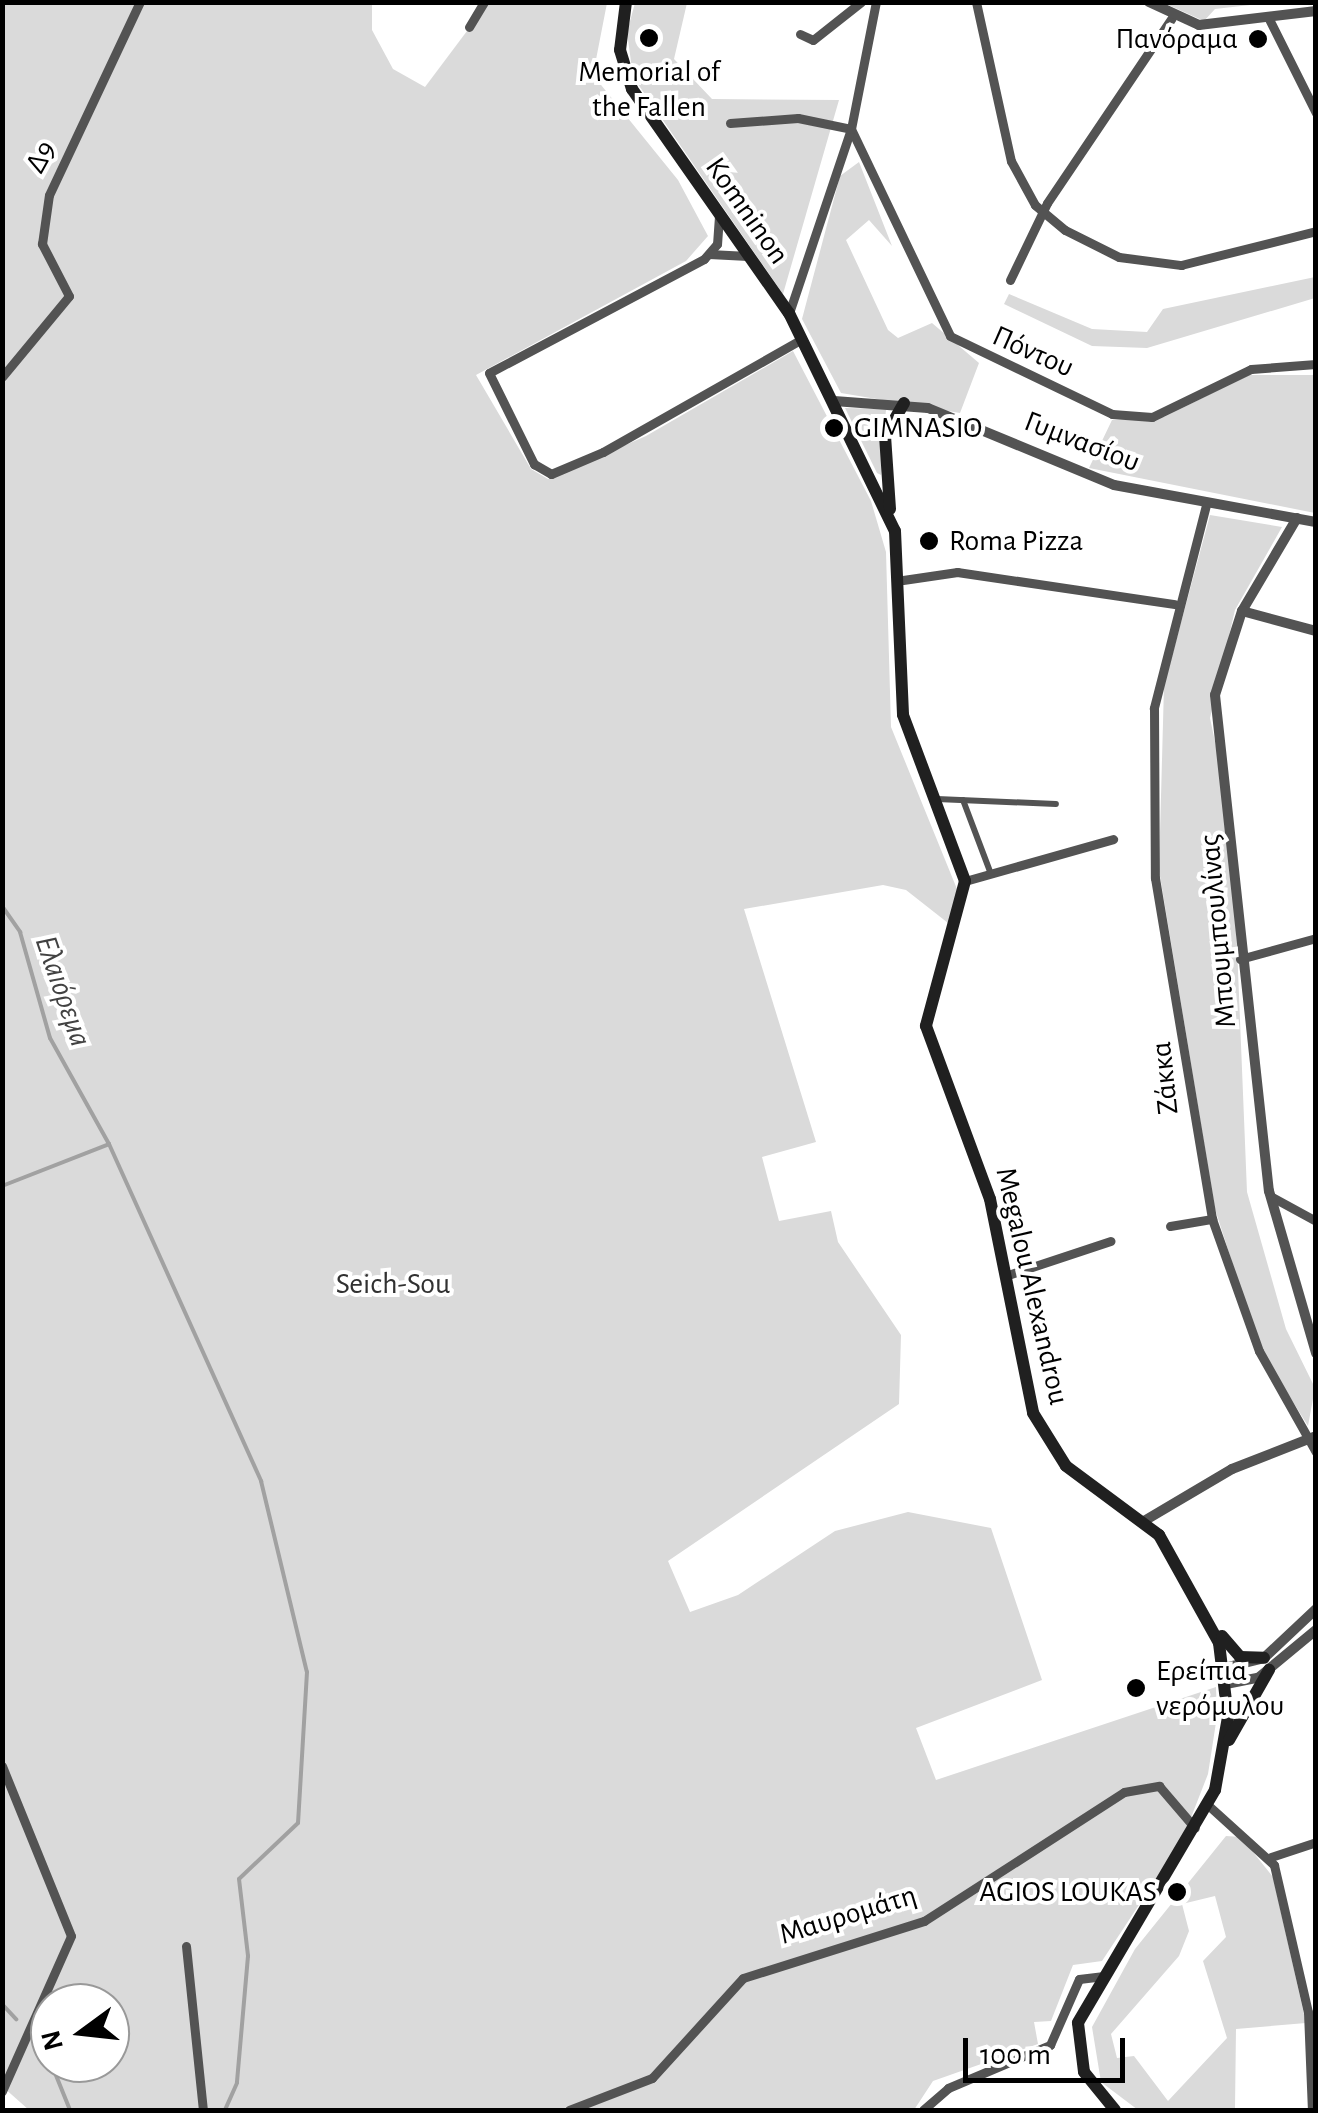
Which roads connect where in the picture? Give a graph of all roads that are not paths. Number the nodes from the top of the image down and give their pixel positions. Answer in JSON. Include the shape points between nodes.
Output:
{"nodes":[{"id":1,"x":140,"y":2,"type":"edge"},
{"id":2,"x":484,"y":2,"type":"edge"},
{"id":3,"x":626,"y":2,"type":"edge"},
{"id":4,"x":861,"y":2,"type":"edge"},
{"id":5,"x":876,"y":2,"type":"edge"},
{"id":6,"x":976,"y":2,"type":"edge"},
{"id":7,"x":1149,"y":2,"type":"edge"},
{"id":8,"x":1316,"y":11,"type":"edge"},
{"id":9,"x":1268,"y":17,"type":"junction"},
{"id":10,"x":1172,"y":18,"type":"junction"},
{"id":11,"x":469,"y":27,"type":"dead end"},
{"id":12,"x":800,"y":34,"type":"dead end"},
{"id":13,"x":1316,"y":112,"type":"edge"},
{"id":14,"x":730,"y":122,"type":"dead end"},
{"id":15,"x":850,"y":130,"type":"junction"},
{"id":16,"x":1041,"y":212,"type":"junction"},
{"id":17,"x":719,"y":213,"type":"junction"},
{"id":18,"x":1316,"y":231,"type":"edge"},
{"id":19,"x":710,"y":254,"type":"junction"},
{"id":20,"x":748,"y":256,"type":"junction"},
{"id":21,"x":1010,"y":280,"type":"dead end"},
{"id":22,"x":789,"y":313,"type":"junction"},
{"id":23,"x":802,"y":339,"type":"junction"},
{"id":24,"x":1316,"y":364,"type":"edge"},
{"id":25,"x":2,"y":376,"type":"edge"},
{"id":26,"x":834,"y":401,"type":"junction"},
{"id":27,"x":904,"y":403,"type":"junction"},
{"id":28,"x":1206,"y":505,"type":"junction"},
{"id":29,"x":890,"y":517,"type":"junction"},
{"id":30,"x":1297,"y":518,"type":"junction"},
{"id":31,"x":1316,"y":522,"type":"edge"},
{"id":32,"x":902,"y":580,"type":"junction"},
{"id":33,"x":1175,"y":604,"type":"junction"},
{"id":34,"x":1242,"y":610,"type":"junction"},
{"id":35,"x":1316,"y":631,"type":"edge"},
{"id":36,"x":933,"y":800,"type":"junction"},
{"id":37,"x":962,"y":800,"type":"junction"},
{"id":38,"x":1056,"y":804,"type":"dead end"},
{"id":39,"x":1112,"y":839,"type":"dead end"},
{"id":40,"x":991,"y":874,"type":"junction"},
{"id":41,"x":966,"y":881,"type":"junction"},
{"id":42,"x":1316,"y":938,"type":"edge"},
{"id":43,"x":1240,"y":959,"type":"junction"},
{"id":44,"x":1270,"y":1196,"type":"junction"},
{"id":45,"x":1212,"y":1219,"type":"junction"},
{"id":46,"x":1316,"y":1221,"type":"edge"},
{"id":47,"x":1170,"y":1226,"type":"dead end"},
{"id":48,"x":1110,"y":1241,"type":"dead end"},
{"id":49,"x":1008,"y":1275,"type":"junction"},
{"id":50,"x":1316,"y":1353,"type":"edge"},
{"id":51,"x":1312,"y":1437,"type":"edge"},
{"id":52,"x":1316,"y":1452,"type":"edge"},
{"id":53,"x":1144,"y":1520,"type":"junction"},
{"id":54,"x":1206,"y":1608,"type":"junction"},
{"id":55,"x":1316,"y":1609,"type":"edge"},
{"id":56,"x":1316,"y":1630,"type":"edge"},
{"id":57,"x":1266,"y":1664,"type":"junction"},
{"id":58,"x":1224,"y":1668,"type":"junction"},
{"id":59,"x":1226,"y":1684,"type":"junction"},
{"id":60,"x":1226,"y":1747,"type":"junction"},
{"id":61,"x":2,"y":1766,"type":"edge"},
{"id":62,"x":1209,"y":1806,"type":"junction"},
{"id":63,"x":1197,"y":1830,"type":"junction"},
{"id":64,"x":1316,"y":1842,"type":"edge"},
{"id":65,"x":1271,"y":1858,"type":"junction"},
{"id":66,"x":186,"y":1946,"type":"dead end"},
{"id":67,"x":1102,"y":1976,"type":"junction"},
{"id":68,"x":2,"y":2090,"type":"edge"},
{"id":69,"x":202,"y":2110,"type":"edge"},
{"id":70,"x":569,"y":2110,"type":"edge"},
{"id":71,"x":924,"y":2110,"type":"edge"},
{"id":72,"x":1115,"y":2110,"type":"edge"},
{"id":73,"x":1312,"y":2110,"type":"edge"}],
"edges":[{"from":1,"to":25,"type":"street","name":"Δ9","via":[[48,195],[42,244],[69,296]]},
{"from":2,"to":11,"type":"street"},
{"from":3,"to":17,"type":"main road","name":"Komninon","via":[[620,50],[632,89]]},
{"from":4,"to":12,"type":"street","via":[[813,40]]},
{"from":5,"to":15,"type":"street"},
{"from":6,"to":16,"type":"street","via":[[996,121]]},
{"from":7,"to":10,"type":"street"},
{"from":8,"to":9,"type":"street"},
{"from":9,"to":10,"type":"street","via":[[1203,26]]},
{"from":9,"to":13,"type":"street"},
{"from":10,"to":16,"type":"street"},
{"from":14,"to":15,"type":"street","via":[[798,118]]},
{"from":15,"to":22,"type":"street"},
{"from":15,"to":24,"type":"street","name":"Πόντου","via":[[926,299],[969,351],[1143,419],[1251,370]]},
{"from":16,"to":18,"type":"street","via":[[1100,249],[1152,263],[1212,261]]},
{"from":16,"to":21,"type":"street"},
{"from":17,"to":19,"type":"street"},
{"from":17,"to":20,"type":"main road","name":"Komninon"},
{"from":19,"to":20,"type":"street"},
{"from":19,"to":23,"type":"street","via":[[489,373],[540,472],[614,447]]},
{"from":20,"to":22,"type":"main road","name":"Komninon"},
{"from":22,"to":23,"type":"main road","name":"Komninon"},
{"from":23,"to":26,"type":"main road"},
{"from":26,"to":27,"type":"street","name":"Γυμνασίου"},
{"from":26,"to":29,"type":"main road"},
{"from":27,"to":28,"type":"street","name":"Γυμνασίου","via":[[1104,482]]},
{"from":27,"to":29,"type":"main road","via":[[885,436]]},
{"from":28,"to":30,"type":"street","name":"Γυμνασίου"},
{"from":28,"to":33,"type":"street","name":"Ζάκκα"},
{"from":29,"to":32,"type":"main road"},
{"from":30,"to":31,"type":"street","name":"Γυμνασίου"},
{"from":30,"to":34,"type":"street","name":"Μπουμπουλίνας"},
{"from":32,"to":33,"type":"street","via":[[957,572]]},
{"from":32,"to":36,"type":"main road","via":[[903,714]]},
{"from":33,"to":45,"type":"street","name":"Ζάκκα","via":[[1154,708],[1154,878]]},
{"from":34,"to":35,"type":"street"},
{"from":34,"to":43,"type":"street","name":"Μπουμπουλίνας","via":[[1216,694],[1238,845]]},
{"from":36,"to":37,"type":"street"},
{"from":36,"to":41,"type":"main road"},
{"from":37,"to":38,"type":"street"},
{"from":37,"to":40,"type":"street"},
{"from":39,"to":40,"type":"street"},
{"from":40,"to":41,"type":"street"},
{"from":41,"to":49,"type":"main road","name":"Megalou Alexandrou","via":[[925,1018],[972,1142]]},
{"from":42,"to":43,"type":"street"},
{"from":43,"to":44,"type":"street","name":"Μπουμπουλίνας"},
{"from":44,"to":46,"type":"street"},
{"from":44,"to":50,"type":"street","name":"Μπουμπουλίνας"},
{"from":45,"to":47,"type":"street"},
{"from":45,"to":51,"type":"street","name":"Ζάκκα","via":[[1259,1351]]},
{"from":48,"to":49,"type":"street"},
{"from":49,"to":53,"type":"main road","name":"Megalou Alexandrou","via":[[1043,1436],[1079,1478]]},
{"from":51,"to":52,"type":"street","name":"Ζάκκα"},
{"from":51,"to":53,"type":"street"},
{"from":53,"to":54,"type":"main road","name":"Megalou Alexandrou"},
{"from":54,"to":57,"type":"main road","via":[[1234,1652]]},
{"from":54,"to":58,"type":"main road","name":"Megalou Alexandrou"},
{"from":55,"to":57,"type":"street"},
{"from":56,"to":57,"type":"street"},
{"from":57,"to":58,"type":"street"},
{"from":57,"to":59,"type":"street"},
{"from":57,"to":60,"type":"main road"},
{"from":58,"to":59,"type":"main road","name":"Megalou Alexandrou"},
{"from":59,"to":60,"type":"main road","name":"Megalou Alexandrou"},
{"from":60,"to":62,"type":"main road","name":"Megalou Alexandrou"},
{"from":61,"to":68,"type":"street","via":[[70,1944]]},
{"from":62,"to":63,"type":"main road","name":"Megalou Alexandrou"},
{"from":62,"to":65,"type":"street"},
{"from":63,"to":67,"type":"main road","name":"Megalou Alexandrou"},
{"from":63,"to":70,"type":"street","name":"Μαυρομάτη","via":[[1159,1786],[1124,1792],[924,1921],[743,1978],[657,2074]]},
{"from":64,"to":65,"type":"street"},
{"from":65,"to":73,"type":"street","via":[[1308,2012]]},
{"from":66,"to":69,"type":"street"},
{"from":67,"to":71,"type":"street","via":[[1080,1978],[1050,2045],[948,2088]]},
{"from":67,"to":72,"type":"main road","name":"Megalou Alexandrou","via":[[1080,2014],[1077,2048],[1091,2087]]}]}
